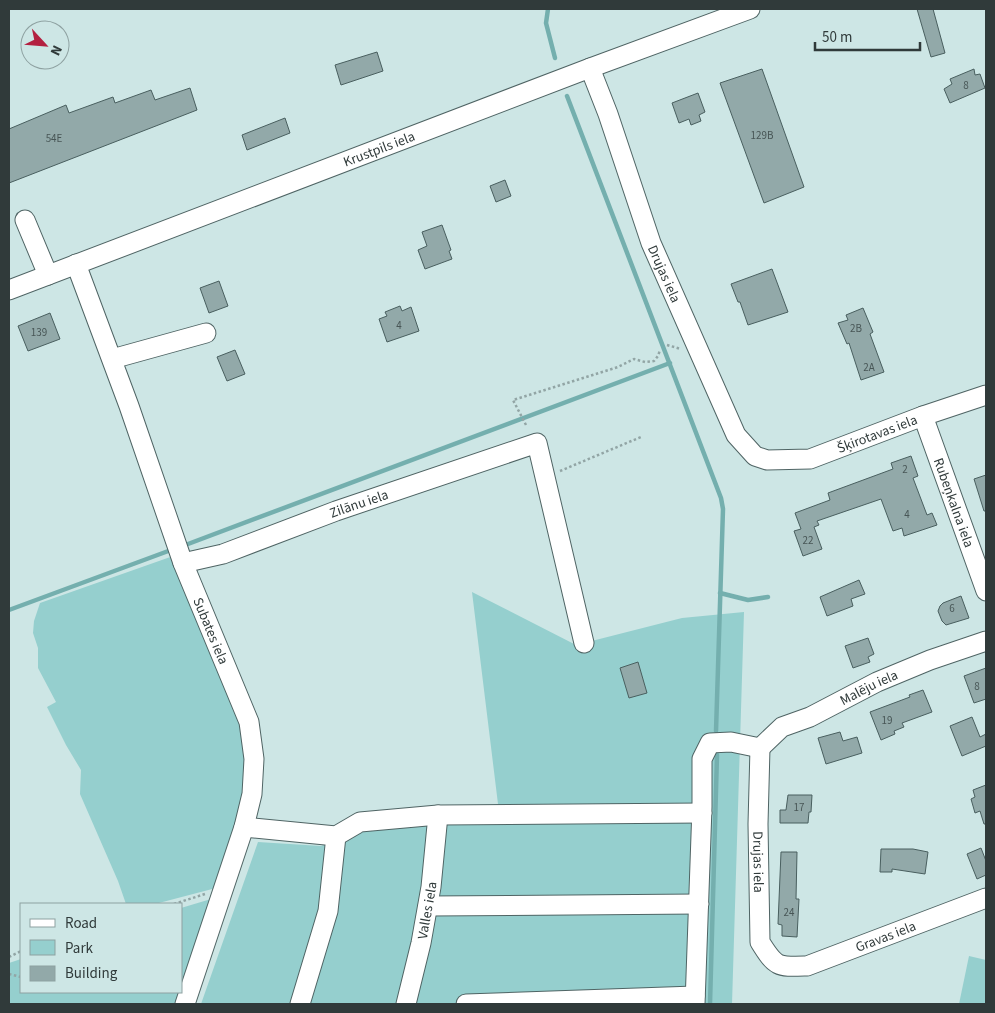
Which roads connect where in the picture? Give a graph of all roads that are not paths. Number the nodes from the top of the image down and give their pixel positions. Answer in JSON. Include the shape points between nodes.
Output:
{"nodes":[{"id":1,"x":750,"y":9,"type":"edge"},
{"id":2,"x":590,"y":68,"type":"junction"},
{"id":3,"x":25,"y":220,"type":"dead end"},
{"id":4,"x":76,"y":264,"type":"junction"},
{"id":5,"x":48,"y":275,"type":"junction"},
{"id":6,"x":9,"y":290,"type":"edge"},
{"id":7,"x":206,"y":333,"type":"dead end"},
{"id":8,"x":112,"y":359,"type":"junction"},
{"id":9,"x":986,"y":395,"type":"edge"},
{"id":10,"x":923,"y":416,"type":"junction"},
{"id":11,"x":767,"y":460,"type":"joint"},
{"id":12,"x":182,"y":563,"type":"junction"},
{"id":13,"x":986,"y":591,"type":"edge"},
{"id":14,"x":986,"y":641,"type":"edge"},
{"id":15,"x":584,"y":643,"type":"dead end"},
{"id":16,"x":760,"y":748,"type":"junction"},
{"id":17,"x":702,"y":812,"type":"junction"},
{"id":18,"x":438,"y":815,"type":"junction"},
{"id":19,"x":244,"y":827,"type":"junction"},
{"id":20,"x":336,"y":836,"type":"junction"},
{"id":21,"x":986,"y":898,"type":"edge"},
{"id":22,"x":699,"y":904,"type":"junction"},
{"id":23,"x":428,"y":906,"type":"junction"},
{"id":24,"x":782,"y":967,"type":"joint"},
{"id":25,"x":695,"y":1000,"type":"edge"},
{"id":26,"x":185,"y":1004,"type":"edge"},
{"id":27,"x":300,"y":1004,"type":"edge"},
{"id":28,"x":406,"y":1004,"type":"edge"},
{"id":29,"x":466,"y":1004,"type":"edge"}],
"edges":[{"from":1,"to":2,"type":"street","name":"Krustpils iela"},
{"from":2,"to":4,"type":"street","name":"Krustpils iela"},
{"from":2,"to":11,"type":"street","name":"Drujas iela","via":[[651,243],[736,435],[755,456]]},
{"from":3,"to":5,"type":"street"},
{"from":4,"to":5,"type":"street","name":"Krustpils iela"},
{"from":4,"to":8,"type":"street","name":"Subates iela"},
{"from":5,"to":6,"type":"street","name":"Krustpils iela"},
{"from":7,"to":8,"type":"street"},
{"from":8,"to":12,"type":"street","name":"Subates iela"},
{"from":9,"to":10,"type":"street","name":"Šķirotavas iela"},
{"from":10,"to":11,"type":"street","name":"Šķirotavas iela","via":[[810,459]]},
{"from":10,"to":13,"type":"street","name":"Rubeņkalna iela"},
{"from":12,"to":15,"type":"street","name":"Zilānu iela","via":[[223,554],[336,511],[537,443]]},
{"from":12,"to":19,"type":"street","name":"Subates iela","via":[[249,722],[254,759],[252,794]]},
{"from":14,"to":16,"type":"street","name":"Malēju iela","via":[[930,660],[782,727]]},
{"from":16,"to":17,"type":"street","via":[[731,742],[710,743],[702,759]]},
{"from":16,"to":24,"type":"street","name":"Drujas iela","via":[[760,942],[770,958]]},
{"from":17,"to":18,"type":"street"},
{"from":17,"to":22,"type":"street"},
{"from":18,"to":20,"type":"street","via":[[360,822]]},
{"from":18,"to":23,"type":"street","name":"Valles iela"},
{"from":19,"to":20,"type":"street"},
{"from":19,"to":26,"type":"street","name":"Subates iela"},
{"from":20,"to":27,"type":"street","via":[[328,911]]},
{"from":21,"to":24,"type":"street","name":"Gravas iela","via":[[807,966]]},
{"from":22,"to":23,"type":"street"},
{"from":22,"to":25,"type":"street"},
{"from":23,"to":28,"type":"street","name":"Valles iela"},
{"from":25,"to":29,"type":"street"}]}
